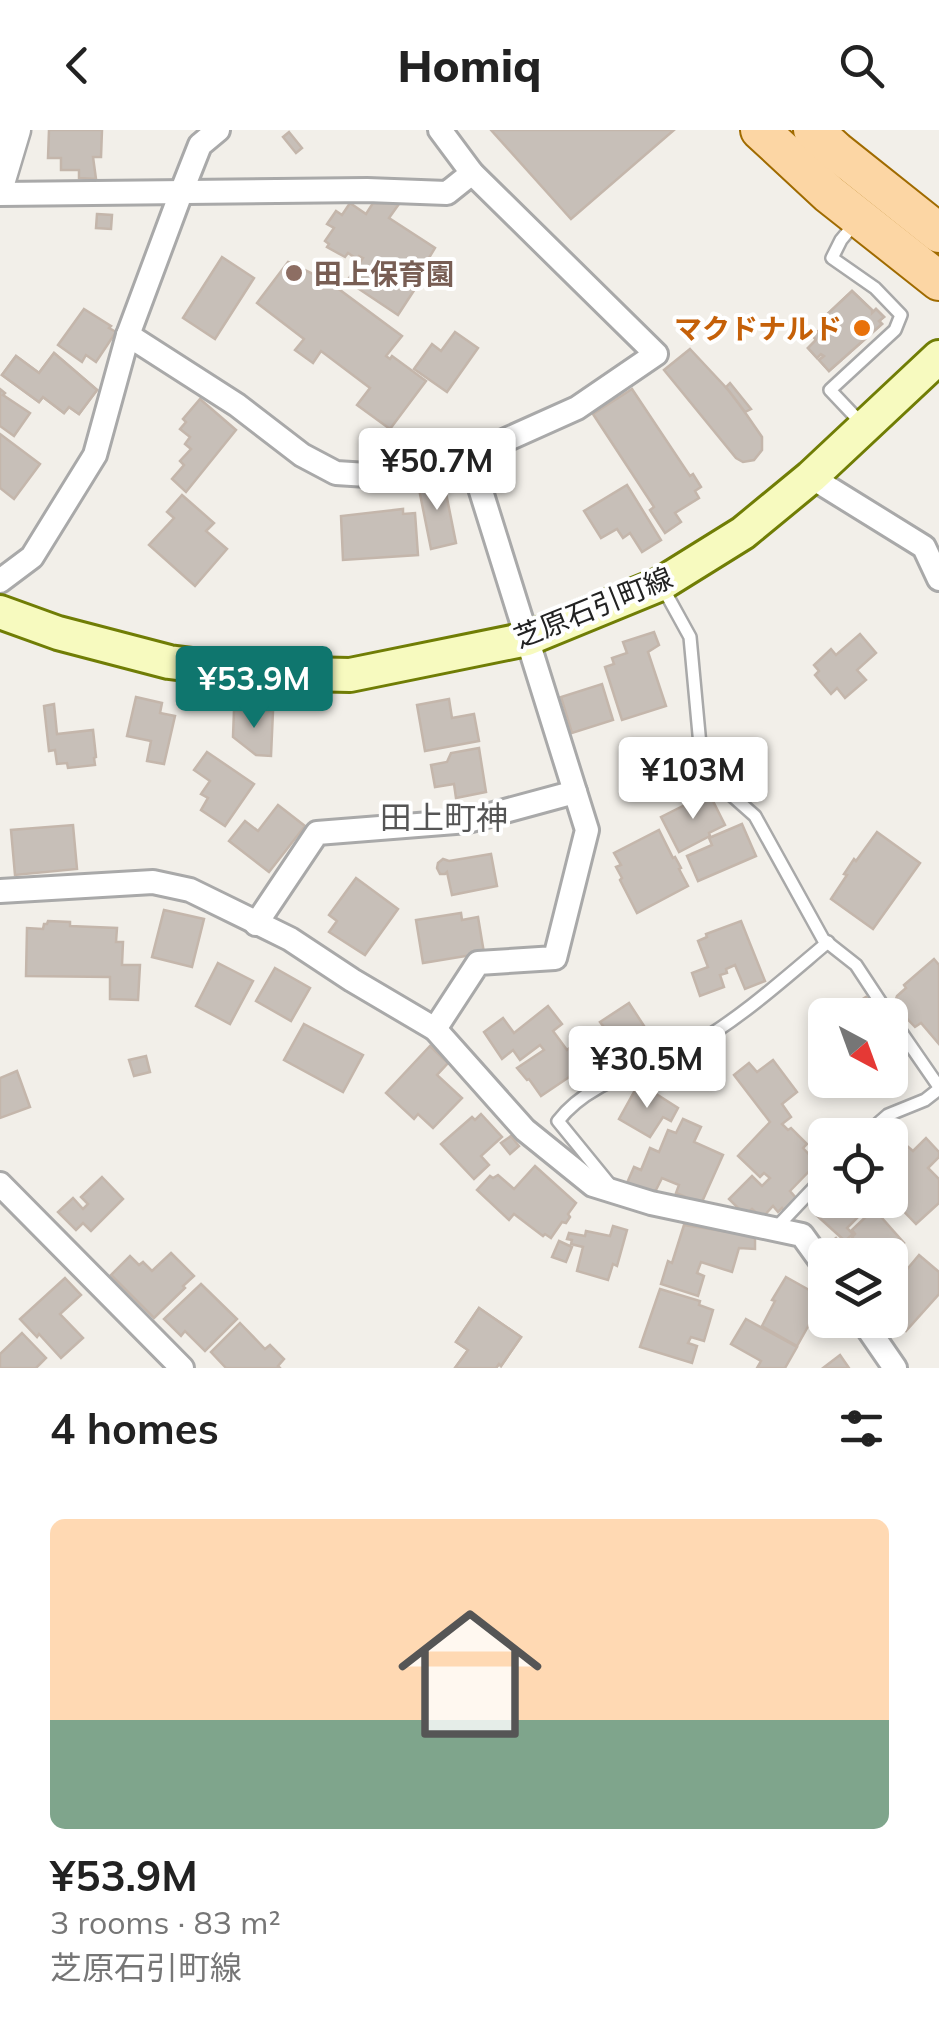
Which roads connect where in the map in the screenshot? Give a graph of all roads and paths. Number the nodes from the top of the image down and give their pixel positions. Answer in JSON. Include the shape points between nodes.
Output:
{"nodes":[{"id":1,"x":15,"y":130,"type":"edge"},
{"id":2,"x":218,"y":130,"type":"edge"},
{"id":3,"x":440,"y":130,"type":"edge"},
{"id":4,"x":760,"y":130,"type":"edge"},
{"id":5,"x":813,"y":130,"type":"edge"},
{"id":6,"x":472,"y":172,"type":"junction"},
{"id":7,"x":0,"y":180,"type":"edge"},
{"id":8,"x":181,"y":193,"type":"junction"},
{"id":9,"x":0,"y":194,"type":"edge"},
{"id":10,"x":859,"y":219,"type":"junction"},
{"id":11,"x":939,"y":233,"type":"edge"},
{"id":12,"x":939,"y":281,"type":"edge"},
{"id":13,"x":128,"y":334,"type":"junction"},
{"id":14,"x":939,"y":357,"type":"edge"},
{"id":15,"x":865,"y":426,"type":"junction"},
{"id":16,"x":470,"y":456,"type":"junction"},
{"id":17,"x":811,"y":477,"type":"junction"},
{"id":18,"x":939,"y":578,"type":"edge"},
{"id":19,"x":0,"y":581,"type":"edge"},
{"id":20,"x":661,"y":584,"type":"junction"},
{"id":21,"x":0,"y":612,"type":"edge"},
{"id":22,"x":526,"y":638,"type":"junction"},
{"id":23,"x":575,"y":792,"type":"junction"},
{"id":24,"x":0,"y":892,"type":"edge"},
{"id":25,"x":256,"y":924,"type":"junction"},
{"id":26,"x":828,"y":942,"type":"junction"},
{"id":27,"x":878,"y":998,"type":"edge"},
{"id":28,"x":434,"y":1029,"type":"junction"},
{"id":29,"x":908,"y":1042,"type":"edge"},
{"id":30,"x":939,"y":1088,"type":"edge"},
{"id":31,"x":884,"y":1118,"type":"edge"},
{"id":32,"x":0,"y":1184,"type":"edge"},
{"id":33,"x":616,"y":1192,"type":"junction"},
{"id":34,"x":808,"y":1194,"type":"edge"},
{"id":35,"x":775,"y":1229,"type":"junction"},
{"id":36,"x":808,"y":1243,"type":"edge"},
{"id":37,"x":874,"y":1338,"type":"edge"},
{"id":38,"x":182,"y":1368,"type":"edge"},
{"id":39,"x":895,"y":1368,"type":"edge"}],
"edges":[{"from":1,"to":7,"type":"street"},
{"from":2,"to":8,"type":"street","via":[[200,145]]},
{"from":3,"to":6,"type":"street"},
{"from":4,"to":10,"type":"main road"},
{"from":5,"to":11,"type":"main road"},
{"from":6,"to":8,"type":"street","via":[[447,194]]},
{"from":6,"to":16,"type":"street","via":[[656,354],[577,408]]},
{"from":8,"to":9,"type":"street"},
{"from":8,"to":13,"type":"street"},
{"from":10,"to":12,"type":"main road"},
{"from":10,"to":15,"type":"lane","via":[[832,258],[900,315],[895,330],[830,390]]},
{"from":13,"to":16,"type":"street","via":[[336,473],[383,476]]},
{"from":13,"to":19,"type":"street","via":[[95,455],[32,557]]},
{"from":14,"to":15,"type":"main road","name":"芝原石引町線"},
{"from":15,"to":17,"type":"main road","name":"芝原石引町線"},
{"from":16,"to":22,"type":"street"},
{"from":17,"to":18,"type":"street","via":[[924,548]]},
{"from":17,"to":20,"type":"main road","name":"芝原石引町線","via":[[744,532]]},
{"from":20,"to":22,"type":"main road","name":"芝原石引町線"},
{"from":20,"to":26,"type":"lane","via":[[690,637],[702,756],[720,785],[755,816]]},
{"from":21,"to":22,"type":"main road","name":"芝原石引町線","via":[[168,662],[255,673],[350,674]]},
{"from":22,"to":23,"type":"street"},
{"from":23,"to":25,"type":"street","via":[[468,821],[316,833]]},
{"from":23,"to":28,"type":"street","via":[[587,830],[555,958],[478,963]]},
{"from":24,"to":25,"type":"street","via":[[153,882],[190,890]]},
{"from":25,"to":28,"type":"street"},
{"from":26,"to":27,"type":"lane"},
{"from":26,"to":33,"type":"lane","via":[[690,1047],[604,1084],[567,1109],[558,1121]]},
{"from":28,"to":33,"type":"street","via":[[525,1130],[593,1186]]},
{"from":29,"to":30,"type":"lane"},
{"from":30,"to":31,"type":"lane"},
{"from":32,"to":38,"type":"street"},
{"from":33,"to":35,"type":"street"},
{"from":34,"to":35,"type":"lane"},
{"from":35,"to":36,"type":"street","via":[[802,1234]]},
{"from":37,"to":39,"type":"street"}]}
